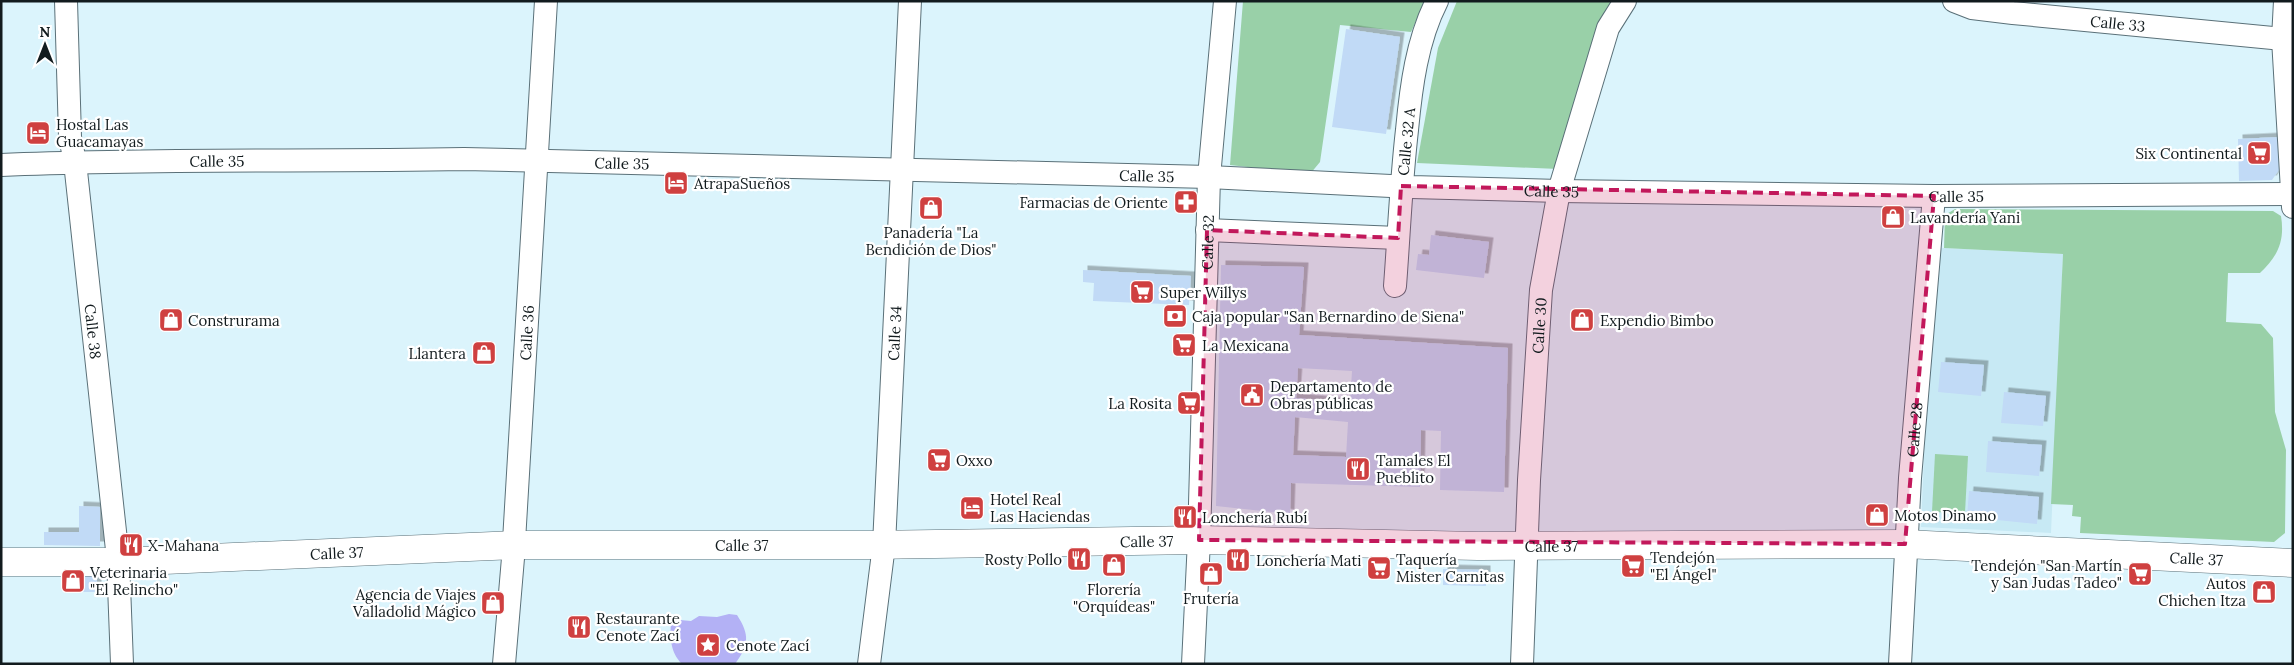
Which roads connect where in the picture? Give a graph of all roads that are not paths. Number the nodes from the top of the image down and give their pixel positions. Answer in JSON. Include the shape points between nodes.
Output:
{"nodes":[{"id":1,"x":66,"y":1,"type":"edge"},
{"id":2,"x":546,"y":1,"type":"edge"},
{"id":3,"x":910,"y":1,"type":"edge"},
{"id":4,"x":1225,"y":1,"type":"edge"},
{"id":5,"x":1437,"y":1,"type":"edge"},
{"id":6,"x":1625,"y":1,"type":"edge"},
{"id":7,"x":1954,"y":1,"type":"edge"},
{"id":8,"x":2285,"y":1,"type":"edge"},
{"id":9,"x":2283,"y":40,"type":"junction"},
{"id":10,"x":2290,"y":126,"type":"edge"},
{"id":11,"x":75,"y":162,"type":"junction"},
{"id":12,"x":537,"y":162,"type":"junction"},
{"id":13,"x":1,"y":165,"type":"edge"},
{"id":14,"x":902,"y":169,"type":"junction"},
{"id":15,"x":1208,"y":177,"type":"junction"},
{"id":16,"x":1401,"y":186,"type":"junction"},
{"id":17,"x":1558,"y":191,"type":"junction"},
{"id":18,"x":1934,"y":196,"type":"junction"},
{"id":19,"x":2292,"y":201,"type":"edge"},
{"id":20,"x":1207,"y":230,"type":"junction"},
{"id":21,"x":1398,"y":238,"type":"junction"},
{"id":22,"x":1395,"y":286,"type":"dead end"},
{"id":23,"x":1199,"y":540,"type":"junction"},
{"id":24,"x":1905,"y":544,"type":"junction"},
{"id":25,"x":514,"y":545,"type":"junction"},
{"id":26,"x":884,"y":545,"type":"junction"},
{"id":27,"x":1527,"y":546,"type":"junction"},
{"id":28,"x":1,"y":562,"type":"edge"},
{"id":29,"x":119,"y":562,"type":"junction"},
{"id":30,"x":2293,"y":563,"type":"edge"},
{"id":31,"x":122,"y":664,"type":"edge"},
{"id":32,"x":504,"y":664,"type":"edge"},
{"id":33,"x":869,"y":664,"type":"edge"},
{"id":34,"x":1193,"y":664,"type":"edge"},
{"id":35,"x":1522,"y":664,"type":"edge"},
{"id":36,"x":1900,"y":664,"type":"edge"}],
"edges":[{"from":1,"to":11,"type":"street","name":"Calle 38","via":[[70,137]]},
{"from":2,"to":12,"type":"street","name":"Calle 36"},
{"from":3,"to":14,"type":"street","name":"Calle 34"},
{"from":4,"to":15,"type":"street","name":"Calle 32"},
{"from":5,"to":16,"type":"street","name":"Calle 32 A","via":[[1430,14],[1415,67]]},
{"from":6,"to":17,"type":"street","name":"Calle 30","via":[[1608,28]]},
{"from":7,"to":9,"type":"street","name":"Calle 33","via":[[1972,8],[2014,13]]},
{"from":8,"to":9,"type":"street"},
{"from":9,"to":10,"type":"street"},
{"from":10,"to":19,"type":"street"},
{"from":11,"to":12,"type":"street","name":"Calle 35","via":[[464,159]]},
{"from":11,"to":13,"type":"street","name":"Calle 35"},
{"from":11,"to":29,"type":"street","name":"Calle 38"},
{"from":12,"to":14,"type":"street","name":"Calle 35"},
{"from":12,"to":25,"type":"street","name":"Calle 36"},
{"from":14,"to":15,"type":"street","name":"Calle 35"},
{"from":14,"to":26,"type":"street","name":"Calle 34"},
{"from":15,"to":16,"type":"street","name":"Calle 35"},
{"from":15,"to":20,"type":"street","name":"Calle 32"},
{"from":16,"to":17,"type":"street","name":"Calle 35"},
{"from":16,"to":21,"type":"street","name":"Calle 32 A"},
{"from":17,"to":18,"type":"street","name":"Calle 35"},
{"from":17,"to":27,"type":"street","name":"Calle 30","via":[[1541,290]]},
{"from":18,"to":19,"type":"street","name":"Calle 35"},
{"from":18,"to":24,"type":"street","name":"Calle 28"},
{"from":20,"to":21,"type":"street"},
{"from":20,"to":23,"type":"street","name":"Calle 32"},
{"from":21,"to":22,"type":"street","name":"Calle 32 A"},
{"from":23,"to":26,"type":"street","name":"Calle 37"},
{"from":23,"to":27,"type":"street","name":"Calle 37"},
{"from":23,"to":34,"type":"street","name":"Calle 32"},
{"from":24,"to":27,"type":"street","name":"Calle 37"},
{"from":24,"to":30,"type":"street","name":"Calle 37"},
{"from":24,"to":36,"type":"street","name":"Calle 28"},
{"from":25,"to":26,"type":"street","name":"Calle 37"},
{"from":25,"to":29,"type":"street","name":"Calle 37"},
{"from":25,"to":32,"type":"street","name":"Calle 36"},
{"from":26,"to":33,"type":"street","name":"Calle 34"},
{"from":27,"to":35,"type":"street","name":"Calle 30"},
{"from":28,"to":29,"type":"street","name":"Calle 37"},
{"from":29,"to":31,"type":"street","name":"Calle 38"}]}
